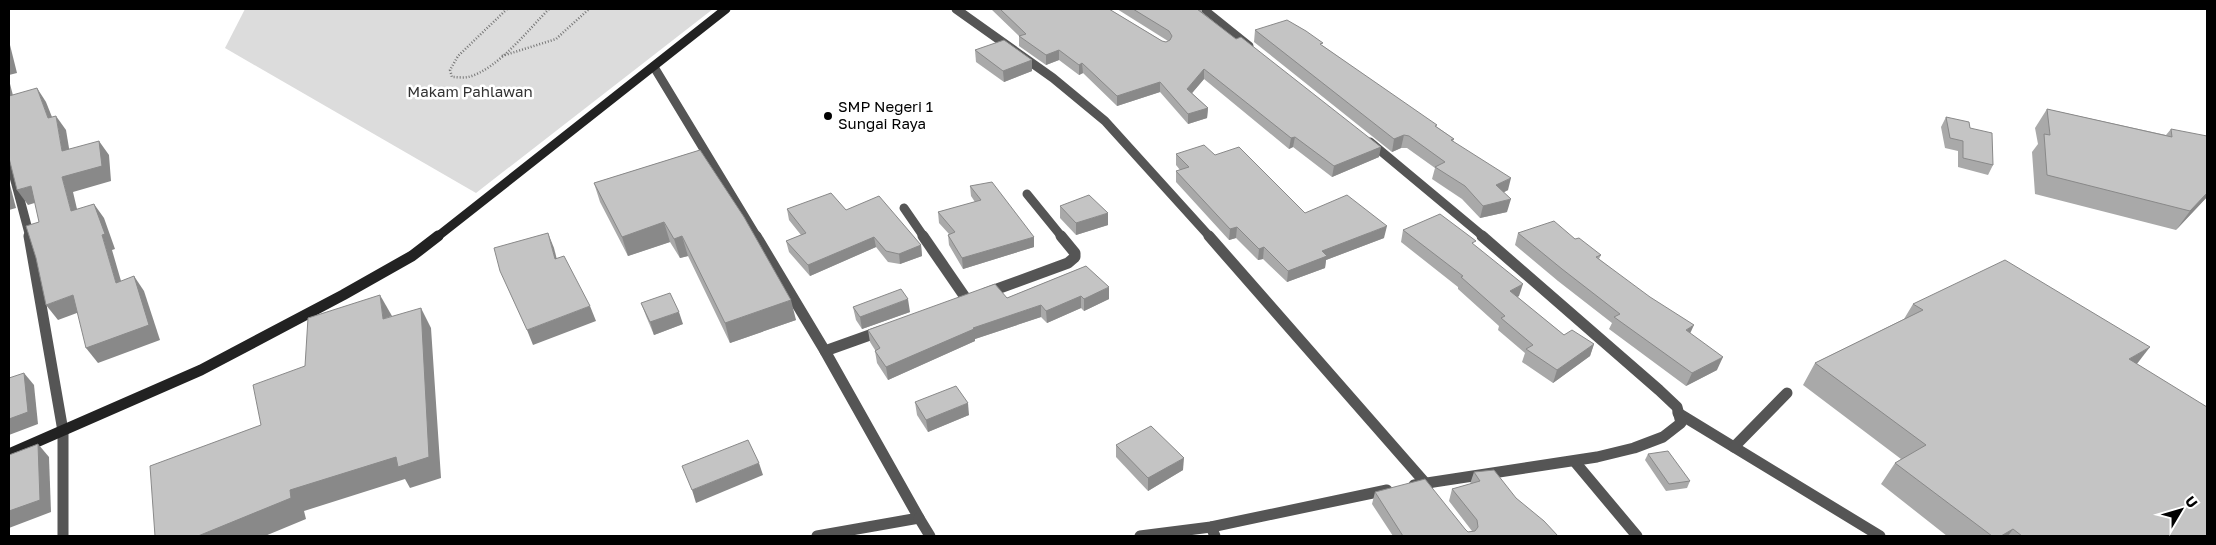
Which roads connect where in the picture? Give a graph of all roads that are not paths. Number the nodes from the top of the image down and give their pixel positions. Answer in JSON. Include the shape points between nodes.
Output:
{"nodes":[{"id":1,"x":726,"y":9,"type":"edge"},
{"id":2,"x":956,"y":9,"type":"edge"},
{"id":3,"x":1203,"y":9,"type":"edge"},
{"id":4,"x":1257,"y":52,"type":"edge"},
{"id":5,"x":654,"y":67,"type":"junction"},
{"id":6,"x":1365,"y":138,"type":"edge"},
{"id":7,"x":9,"y":158,"type":"edge"},
{"id":8,"x":1027,"y":194,"type":"dead end"},
{"id":9,"x":904,"y":208,"type":"dead end"},
{"id":10,"x":888,"y":329,"type":"edge"},
{"id":11,"x":825,"y":351,"type":"junction"},
{"id":12,"x":1787,"y":393,"type":"dead end"},
{"id":13,"x":1678,"y":413,"type":"junction"},
{"id":14,"x":63,"y":431,"type":"junction"},
{"id":15,"x":1734,"y":447,"type":"junction"},
{"id":16,"x":9,"y":454,"type":"edge"},
{"id":17,"x":1576,"y":462,"type":"junction"},
{"id":18,"x":1425,"y":482,"type":"junction"},
{"id":19,"x":1437,"y":498,"type":"edge"},
{"id":20,"x":919,"y":518,"type":"junction"},
{"id":21,"x":1213,"y":532,"type":"edge"},
{"id":22,"x":63,"y":536,"type":"edge"},
{"id":23,"x":817,"y":536,"type":"edge"},
{"id":24,"x":930,"y":536,"type":"edge"},
{"id":25,"x":1140,"y":536,"type":"edge"},
{"id":26,"x":1637,"y":536,"type":"edge"},
{"id":27,"x":1880,"y":536,"type":"edge"}],
"edges":[{"from":1,"to":5,"type":"main road"},
{"from":2,"to":18,"type":"street","via":[[1053,78],[1105,121]]},
{"from":3,"to":4,"type":"street"},
{"from":5,"to":11,"type":"street"},
{"from":5,"to":14,"type":"main road","via":[[412,256],[201,370]]},
{"from":6,"to":13,"type":"street","via":[[1652,384],[1676,407]]},
{"from":7,"to":14,"type":"street","via":[[30,234]]},
{"from":8,"to":9,"type":"street","via":[[1075,257],[1068,263],[963,302]]},
{"from":10,"to":11,"type":"street"},
{"from":11,"to":20,"type":"street"},
{"from":12,"to":15,"type":"street"},
{"from":13,"to":15,"type":"street"},
{"from":13,"to":17,"type":"street","via":[[1681,423],[1664,438]]},
{"from":14,"to":16,"type":"main road"},
{"from":14,"to":22,"type":"street"},
{"from":15,"to":27,"type":"street"},
{"from":17,"to":18,"type":"street"},
{"from":17,"to":26,"type":"street"},
{"from":18,"to":19,"type":"street"},
{"from":18,"to":21,"type":"street"},
{"from":20,"to":23,"type":"street"},
{"from":20,"to":24,"type":"street"},
{"from":21,"to":25,"type":"street"}]}
